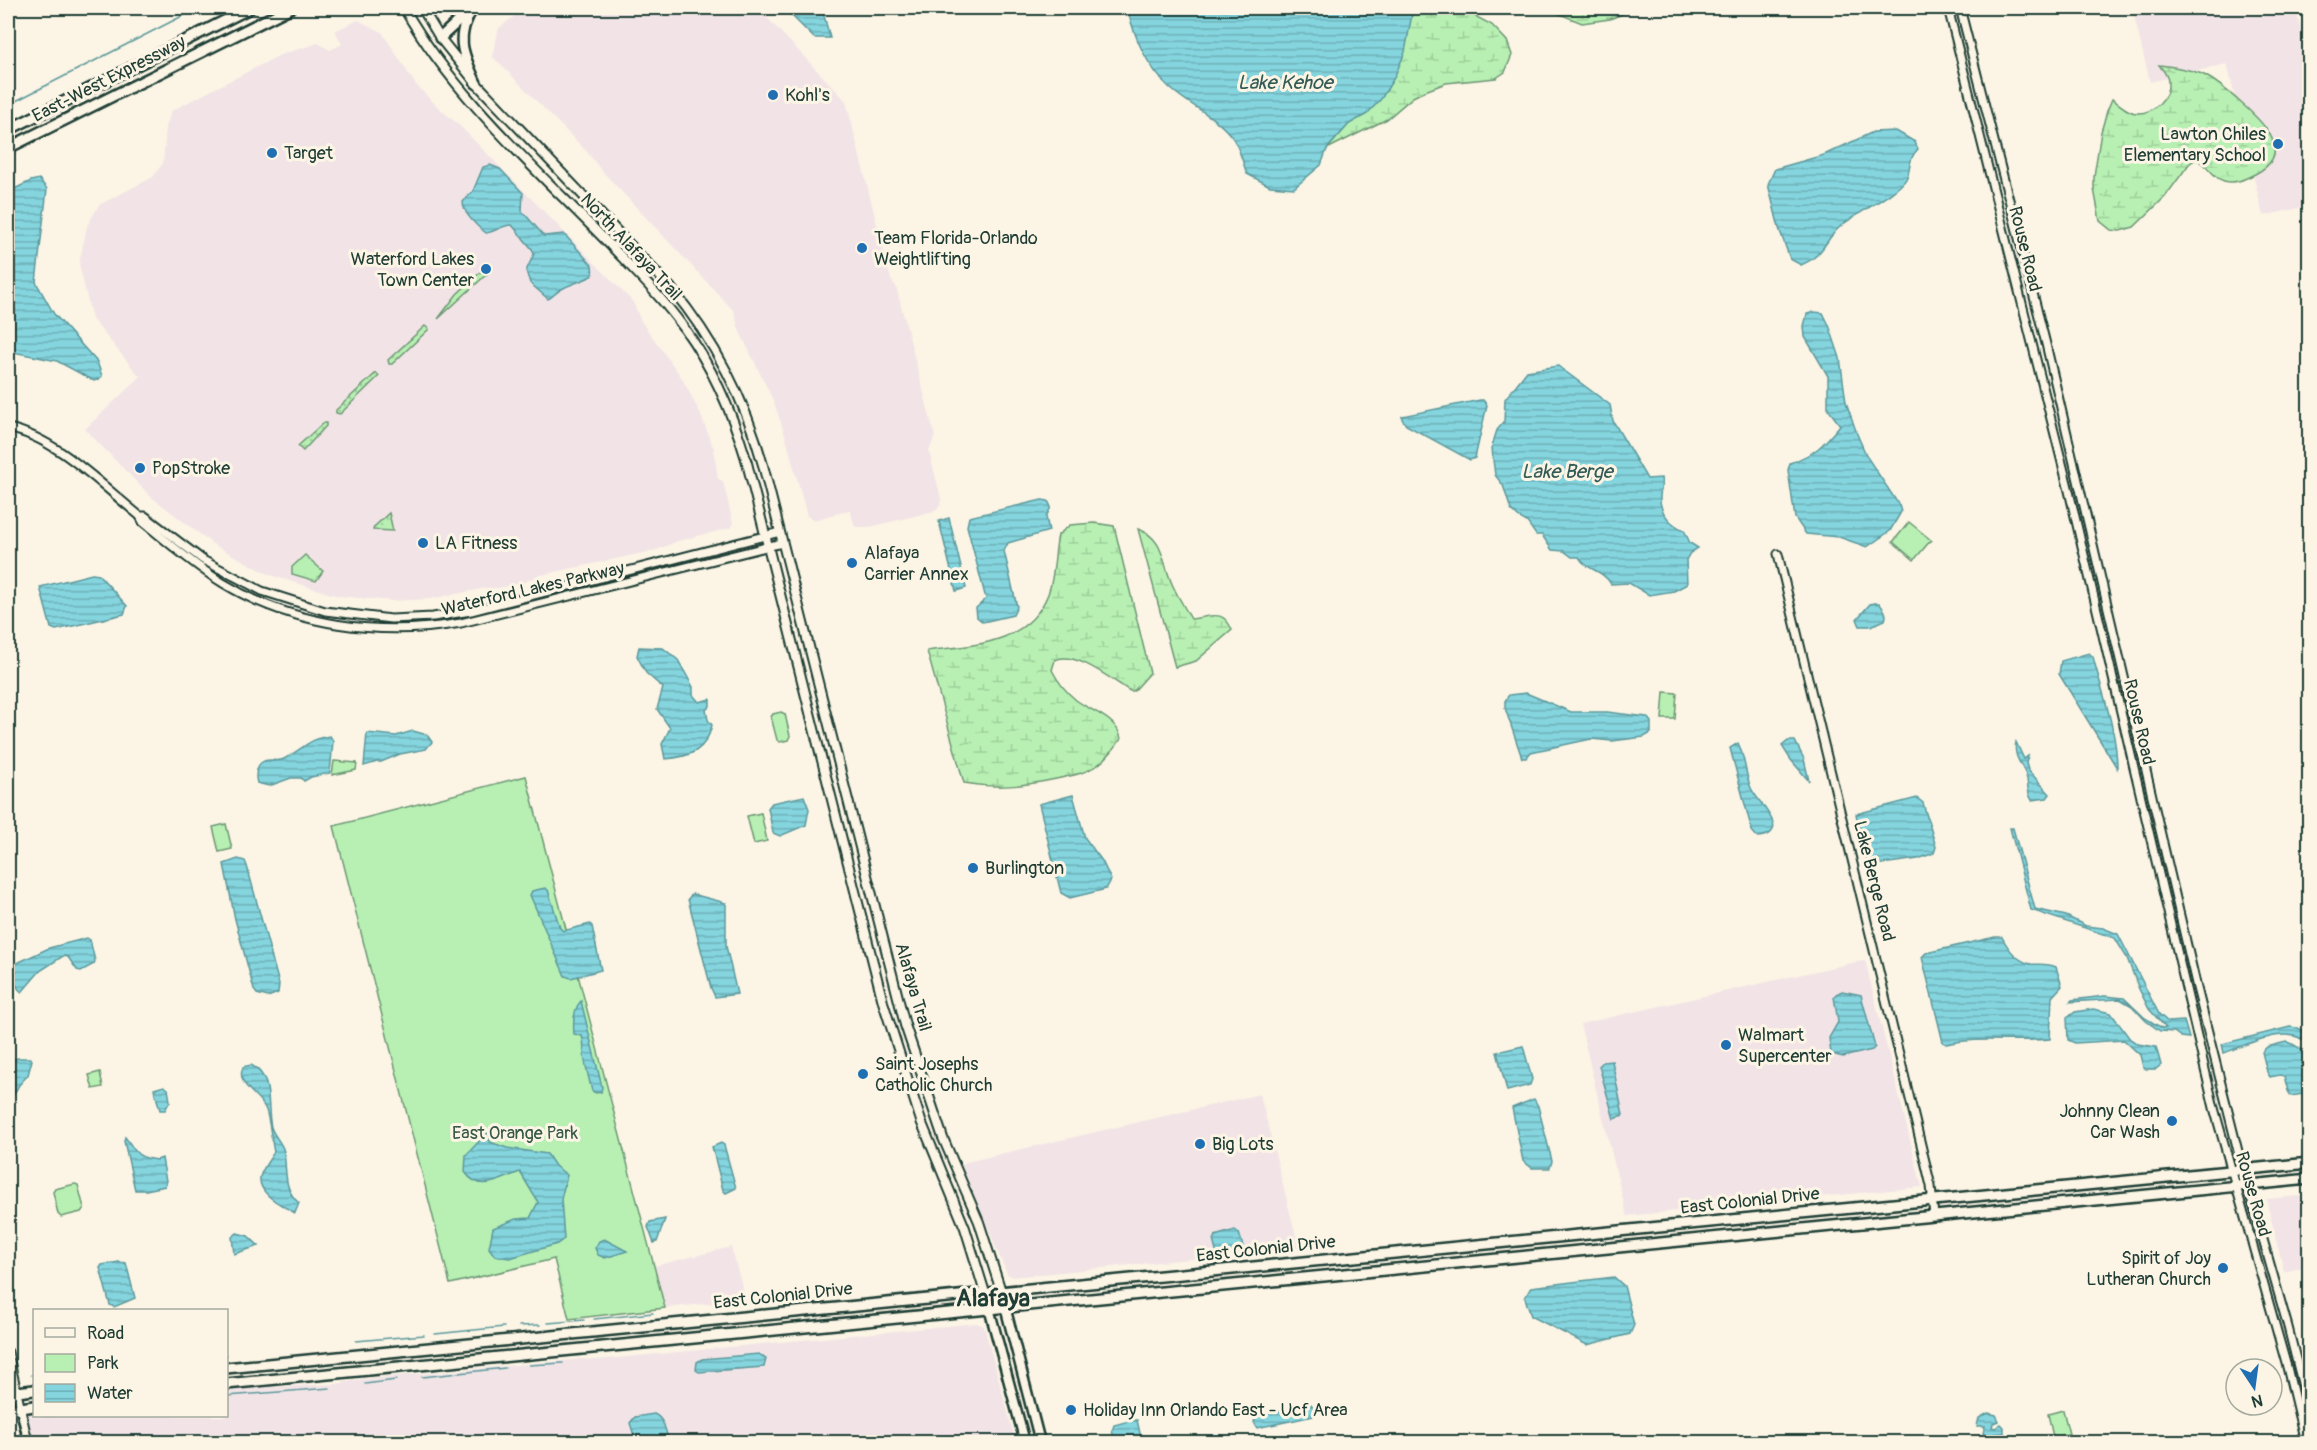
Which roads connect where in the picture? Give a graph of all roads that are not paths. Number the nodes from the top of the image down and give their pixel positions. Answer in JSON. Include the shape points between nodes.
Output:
{"nodes":[{"id":1,"x":250,"y":8,"type":"edge"},
{"id":2,"x":290,"y":8,"type":"edge"},
{"id":3,"x":404,"y":8,"type":"edge"},
{"id":4,"x":422,"y":8,"type":"edge"},
{"id":5,"x":473,"y":8,"type":"edge"},
{"id":6,"x":1948,"y":8,"type":"edge"},
{"id":7,"x":1960,"y":8,"type":"edge"},
{"id":8,"x":440,"y":38,"type":"junction"},
{"id":9,"x":429,"y":49,"type":"junction"},
{"id":10,"x":477,"y":83,"type":"junction"},
{"id":11,"x":8,"y":130,"type":"edge"},
{"id":12,"x":8,"y":148,"type":"edge"},
{"id":13,"x":8,"y":428,"type":"edge"},
{"id":14,"x":140,"y":516,"type":"junction"},
{"id":15,"x":780,"y":532,"type":"junction"},
{"id":16,"x":765,"y":536,"type":"junction"},
{"id":17,"x":782,"y":543,"type":"junction"},
{"id":18,"x":768,"y":546,"type":"junction"},
{"id":19,"x":1778,"y":554,"type":"dead end"},
{"id":20,"x":672,"y":560,"type":"junction"},
{"id":21,"x":615,"y":585,"type":"junction"},
{"id":22,"x":2162,"y":881,"type":"junction"},
{"id":23,"x":2185,"y":938,"type":"junction"},
{"id":24,"x":914,"y":1097,"type":"junction"},
{"id":25,"x":931,"y":1103,"type":"junction"},
{"id":26,"x":931,"y":1147,"type":"junction"},
{"id":27,"x":952,"y":1160,"type":"junction"},
{"id":28,"x":2310,"y":1163,"type":"edge"},
{"id":29,"x":939,"y":1167,"type":"junction"},
{"id":30,"x":2243,"y":1169,"type":"junction"},
{"id":31,"x":2230,"y":1170,"type":"junction"},
{"id":32,"x":2310,"y":1179,"type":"edge"},
{"id":33,"x":961,"y":1180,"type":"junction"},
{"id":34,"x":2247,"y":1185,"type":"junction"},
{"id":35,"x":2234,"y":1187,"type":"junction"},
{"id":36,"x":1933,"y":1200,"type":"junction"},
{"id":37,"x":1934,"y":1216,"type":"junction"},
{"id":38,"x":1723,"y":1221,"type":"junction"},
{"id":39,"x":1622,"y":1230,"type":"junction"},
{"id":40,"x":1698,"y":1239,"type":"junction"},
{"id":41,"x":1469,"y":1245,"type":"junction"},
{"id":42,"x":1606,"y":1248,"type":"junction"},
{"id":43,"x":1450,"y":1264,"type":"junction"},
{"id":44,"x":1001,"y":1291,"type":"junction"},
{"id":45,"x":986,"y":1293,"type":"junction"},
{"id":46,"x":1006,"y":1307,"type":"junction"},
{"id":47,"x":990,"y":1309,"type":"junction"},
{"id":48,"x":535,"y":1337,"type":"junction"},
{"id":49,"x":513,"y":1340,"type":"junction"},
{"id":50,"x":8,"y":1352,"type":"edge"},
{"id":51,"x":514,"y":1356,"type":"junction"},
{"id":52,"x":492,"y":1358,"type":"junction"},
{"id":53,"x":228,"y":1368,"type":"edge"},
{"id":54,"x":228,"y":1384,"type":"edge"},
{"id":55,"x":33,"y":1389,"type":"edge"},
{"id":56,"x":11,"y":1394,"type":"edge"},
{"id":57,"x":33,"y":1406,"type":"edge"},
{"id":58,"x":12,"y":1409,"type":"edge"},
{"id":59,"x":2310,"y":1415,"type":"edge"},
{"id":60,"x":18,"y":1443,"type":"edge"},
{"id":61,"x":28,"y":1443,"type":"edge"},
{"id":62,"x":1025,"y":1443,"type":"edge"},
{"id":63,"x":1040,"y":1443,"type":"edge"},
{"id":64,"x":2305,"y":1443,"type":"edge"}],
"edges":[{"from":1,"to":11,"type":"highway","name":"East-West Expressway"},
{"from":2,"to":12,"type":"highway","name":"East-West Expressway"},
{"from":3,"to":9,"type":"main road","name":"North Alafaya Trail"},
{"from":4,"to":8,"type":"main road","name":"North Alafaya Trail"},
{"from":5,"to":8,"type":"highway"},
{"from":5,"to":10,"type":"highway","via":[[465,21],[462,45]]},
{"from":6,"to":22,"type":"street","name":"Rouse Road"},
{"from":7,"to":23,"type":"street","name":"Rouse Road","via":[[2046,344]]},
{"from":8,"to":9,"type":"main road"},
{"from":8,"to":10,"type":"main road","name":"North Alafaya Trail"},
{"from":9,"to":16,"type":"main road","name":"North Alafaya Trail","via":[[469,98],[643,279],[685,329],[712,372],[731,415]]},
{"from":10,"to":15,"type":"main road","name":"North Alafaya Trail","via":[[656,270],[698,323],[746,411]]},
{"from":13,"to":14,"type":"street","name":"Waterford Lakes Parkway","via":[[50,445]]},
{"from":14,"to":20,"type":"street","name":"Waterford Lakes Parkway","via":[[211,564],[262,591],[315,609],[372,618],[464,613]]},
{"from":14,"to":21,"type":"street","name":"Waterford Lakes Parkway","via":[[224,584],[278,609],[342,625],[380,629],[441,627]]},
{"from":15,"to":16,"type":"street","name":"Waterford Lakes Parkway"},
{"from":15,"to":17,"type":"main road","name":"Alafaya Trail"},
{"from":16,"to":18,"type":"main road","name":"North Alafaya Trail"},
{"from":16,"to":20,"type":"street","name":"Waterford Lakes Parkway"},
{"from":17,"to":18,"type":"street","name":"Waterford Lakes Parkway"},
{"from":17,"to":25,"type":"main road","name":"Alafaya Trail","via":[[889,966]]},
{"from":18,"to":21,"type":"street","name":"Waterford Lakes Parkway"},
{"from":18,"to":24,"type":"main road","name":"Alafaya Trail","via":[[874,969]]},
{"from":19,"to":36,"type":"street","name":"Lake Berge Road"},
{"from":20,"to":21,"type":"street","via":[[663,569],[621,579]]},
{"from":22,"to":23,"type":"street","via":[[2171,892]]},
{"from":22,"to":31,"type":"street","name":"Rouse Road","via":[[2193,1026]]},
{"from":23,"to":30,"type":"street","name":"Rouse Road"},
{"from":24,"to":25,"type":"main road"},
{"from":24,"to":26,"type":"main road","name":"Alafaya Trail"},
{"from":25,"to":27,"type":"main road","name":"Alafaya Trail"},
{"from":26,"to":27,"type":"main road"},
{"from":26,"to":29,"type":"main road","name":"Alafaya Trail"},
{"from":27,"to":33,"type":"main road","name":"Alafaya Trail"},
{"from":28,"to":30,"type":"highway","name":"East Colonial Drive"},
{"from":29,"to":33,"type":"main road","via":[[948,1168]]},
{"from":29,"to":45,"type":"main road","name":"Alafaya Trail","via":[[968,1236]]},
{"from":30,"to":31,"type":"highway","name":"East Colonial Drive"},
{"from":30,"to":34,"type":"street","name":"Rouse Road"},
{"from":31,"to":35,"type":"street","name":"Rouse Road"},
{"from":31,"to":36,"type":"highway","name":"East Colonial Drive"},
{"from":32,"to":34,"type":"highway","name":"East Colonial Drive"},
{"from":33,"to":44,"type":"main road","name":"Alafaya Trail","via":[[980,1222]]},
{"from":34,"to":35,"type":"highway","name":"East Colonial Drive"},
{"from":34,"to":59,"type":"street","name":"Rouse Road"},
{"from":35,"to":37,"type":"highway","name":"East Colonial Drive"},
{"from":35,"to":64,"type":"street","name":"Rouse Road","via":[[2276,1327]]},
{"from":36,"to":37,"type":"street","name":"Lake Berge Road"},
{"from":36,"to":38,"type":"highway","name":"East Colonial Drive"},
{"from":37,"to":40,"type":"highway","name":"East Colonial Drive"},
{"from":38,"to":39,"type":"highway","name":"East Colonial Drive"},
{"from":38,"to":40,"type":"highway"},
{"from":39,"to":41,"type":"highway","name":"East Colonial Drive"},
{"from":39,"to":42,"type":"highway","via":[[1614,1244]]},
{"from":40,"to":42,"type":"highway","name":"East Colonial Drive"},
{"from":41,"to":43,"type":"highway","via":[[1465,1254]]},
{"from":41,"to":44,"type":"highway","name":"East Colonial Drive"},
{"from":42,"to":43,"type":"highway","name":"East Colonial Drive"},
{"from":43,"to":46,"type":"highway","name":"East Colonial Drive"},
{"from":44,"to":45,"type":"highway","name":"East Colonial Drive"},
{"from":44,"to":46,"type":"main road","name":"Alafaya Trail"},
{"from":45,"to":47,"type":"main road","name":"Alafaya Trail"},
{"from":45,"to":48,"type":"highway","name":"East Colonial Drive"},
{"from":46,"to":47,"type":"highway","name":"East Colonial Drive"},
{"from":46,"to":63,"type":"main road","name":"Alafaya Trail"},
{"from":47,"to":51,"type":"highway","name":"East Colonial Drive"},
{"from":47,"to":62,"type":"main road","name":"Alafaya Trail"},
{"from":48,"to":49,"type":"highway","name":"East Colonial Drive"},
{"from":48,"to":51,"type":"highway","via":[[522,1344]]},
{"from":49,"to":52,"type":"highway","via":[[509,1348]]},
{"from":49,"to":53,"type":"highway","name":"East Colonial Drive"},
{"from":50,"to":56,"type":"street"},
{"from":51,"to":52,"type":"highway","name":"East Colonial Drive"},
{"from":52,"to":54,"type":"highway","name":"East Colonial Drive"},
{"from":55,"to":56,"type":"highway"},
{"from":56,"to":58,"type":"street"},
{"from":57,"to":58,"type":"highway"},
{"from":58,"to":60,"type":"street"},
{"from":58,"to":61,"type":"street"}]}
